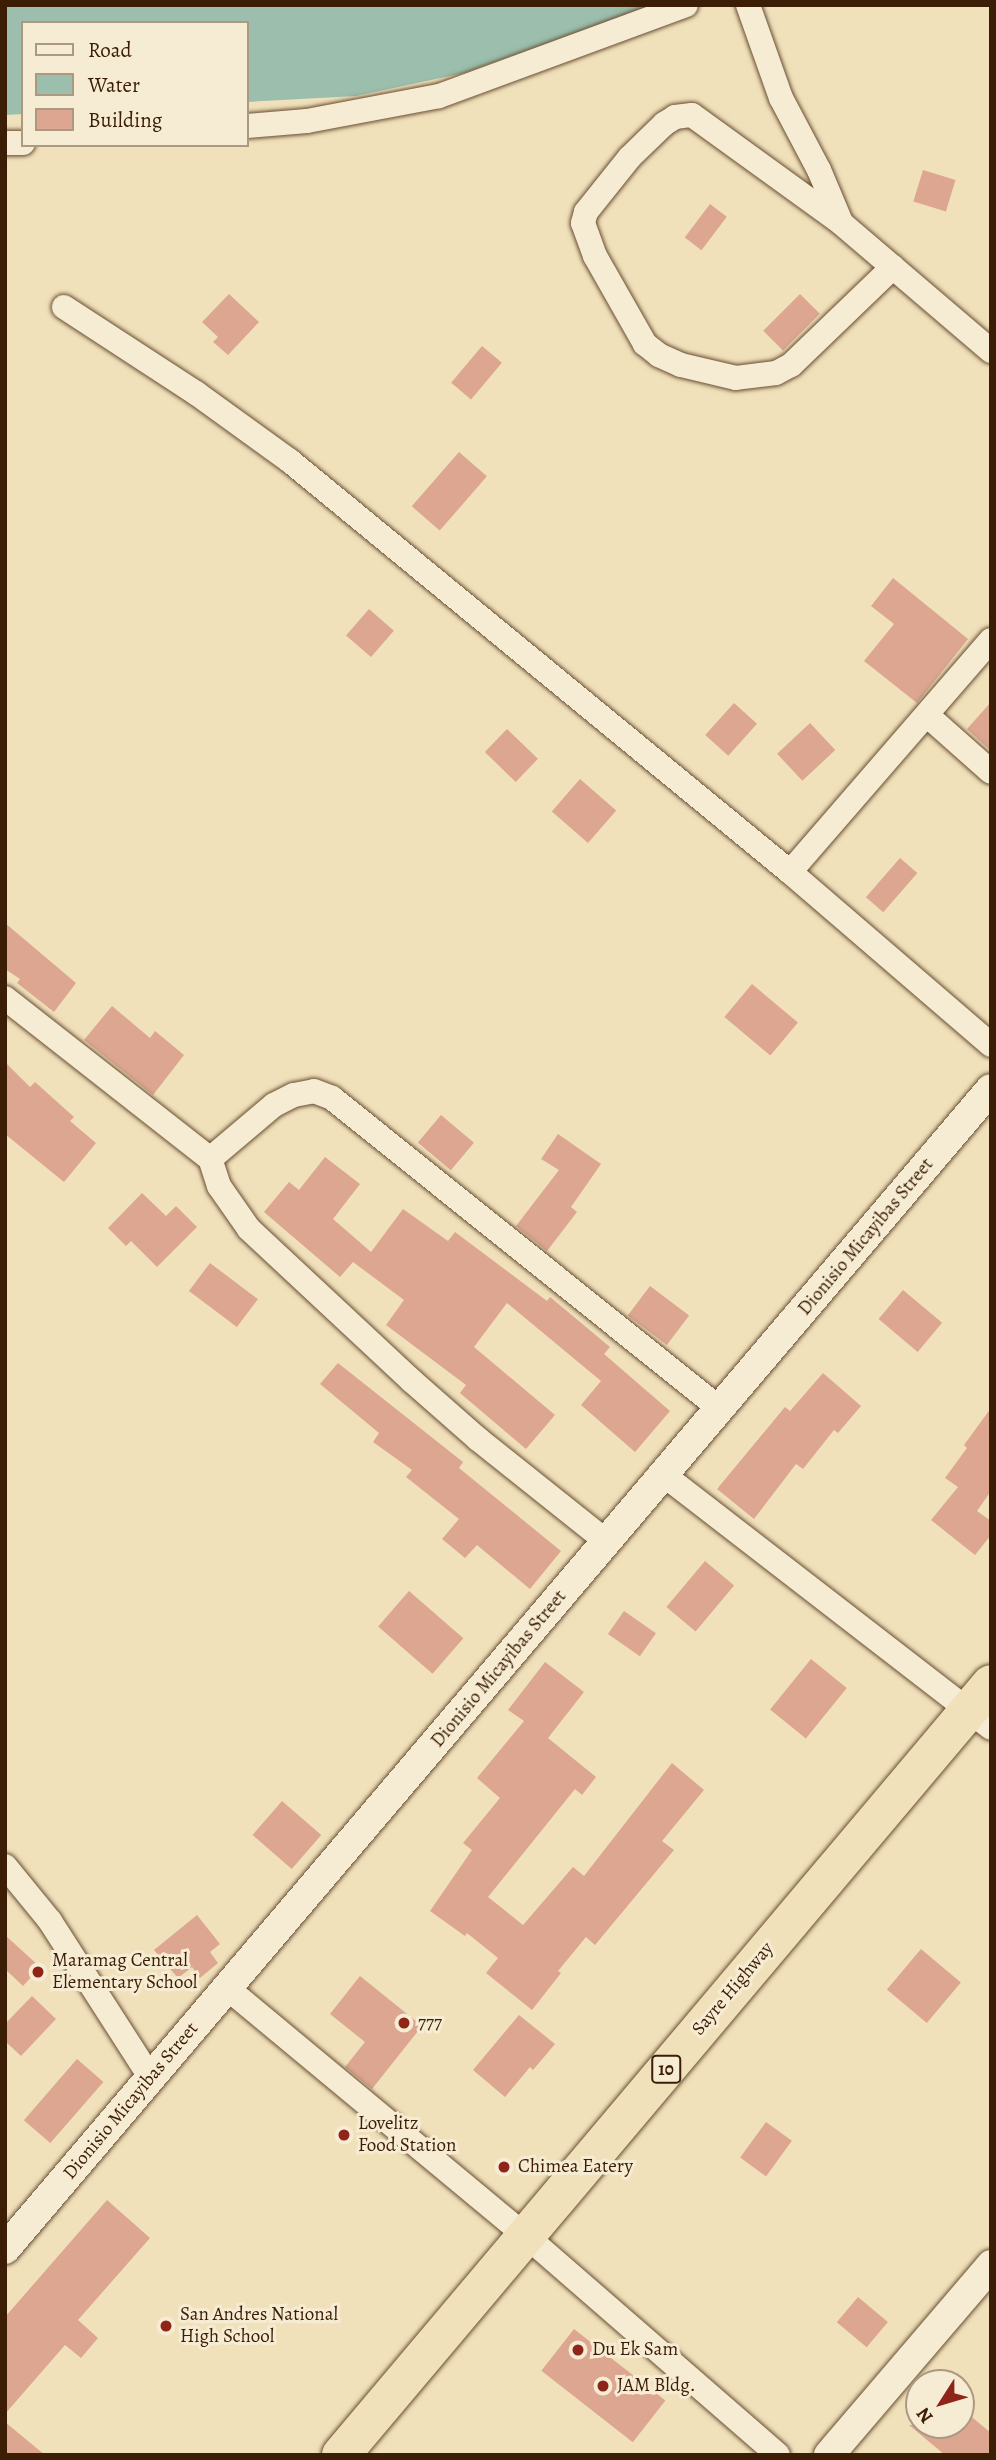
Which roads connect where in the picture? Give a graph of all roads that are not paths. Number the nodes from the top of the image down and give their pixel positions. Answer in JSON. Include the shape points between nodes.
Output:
{"nodes":[{"id":1,"x":686,"y":5,"type":"edge"},
{"id":2,"x":748,"y":5,"type":"edge"},
{"id":3,"x":248,"y":126,"type":"edge"},
{"id":4,"x":841,"y":223,"type":"junction"},
{"id":5,"x":892,"y":267,"type":"junction"},
{"id":6,"x":64,"y":307,"type":"dead end"},
{"id":7,"x":991,"y":351,"type":"edge"},
{"id":8,"x":991,"y":640,"type":"edge"},
{"id":9,"x":928,"y":716,"type":"junction"},
{"id":10,"x":991,"y":772,"type":"edge"},
{"id":11,"x":790,"y":872,"type":"junction"},
{"id":12,"x":5,"y":998,"type":"edge"},
{"id":13,"x":991,"y":1045,"type":"edge"},
{"id":14,"x":991,"y":1089,"type":"edge"},
{"id":15,"x":210,"y":1160,"type":"junction"},
{"id":16,"x":721,"y":1410,"type":"junction"},
{"id":17,"x":664,"y":1475,"type":"junction"},
{"id":18,"x":607,"y":1542,"type":"junction"},
{"id":19,"x":983,"y":1707,"type":"edge"},
{"id":20,"x":5,"y":1866,"type":"edge"},
{"id":21,"x":227,"y":1988,"type":"junction"},
{"id":22,"x":150,"y":2077,"type":"junction"},
{"id":23,"x":525,"y":2235,"type":"junction"},
{"id":24,"x":5,"y":2249,"type":"edge"},
{"id":25,"x":991,"y":2265,"type":"edge"},
{"id":26,"x":341,"y":2455,"type":"edge"},
{"id":27,"x":778,"y":2455,"type":"edge"},
{"id":28,"x":829,"y":2455,"type":"edge"}],
"edges":[{"from":1,"to":3,"type":"street","via":[[439,96],[307,121]]},
{"from":2,"to":4,"type":"street","via":[[781,98]]},
{"from":4,"to":5,"type":"street"},
{"from":4,"to":5,"type":"street","via":[[699,118],[684,114],[664,124],[630,157],[586,212],[583,223],[595,256],[645,344],[681,365],[736,378],[776,373],[791,365]]},
{"from":5,"to":7,"type":"street"},
{"from":6,"to":11,"type":"street","via":[[290,461]]},
{"from":8,"to":9,"type":"street"},
{"from":9,"to":10,"type":"street"},
{"from":9,"to":11,"type":"street"},
{"from":11,"to":13,"type":"street"},
{"from":12,"to":15,"type":"street"},
{"from":14,"to":16,"type":"street","name":"Dionisio Micayibas Street"},
{"from":15,"to":16,"type":"street","via":[[274,1105],[314,1091],[332,1098]]},
{"from":15,"to":18,"type":"street","via":[[219,1186],[249,1229],[431,1398]]},
{"from":16,"to":17,"type":"street","name":"Dionisio Micayibas Street"},
{"from":17,"to":18,"type":"street","name":"Dionisio Micayibas Street"},
{"from":17,"to":19,"type":"street"},
{"from":18,"to":21,"type":"street","name":"Dionisio Micayibas Street"},
{"from":19,"to":23,"type":"highway","name":"Sayre Highway","number":"10"},
{"from":20,"to":22,"type":"street","via":[[50,1922]]},
{"from":21,"to":22,"type":"street","name":"Dionisio Micayibas Street"},
{"from":21,"to":23,"type":"street"},
{"from":22,"to":24,"type":"street","name":"Dionisio Micayibas Street"},
{"from":23,"to":26,"type":"highway","name":"Sayre Highway","number":"10"},
{"from":23,"to":27,"type":"street"},
{"from":25,"to":28,"type":"street"}]}
